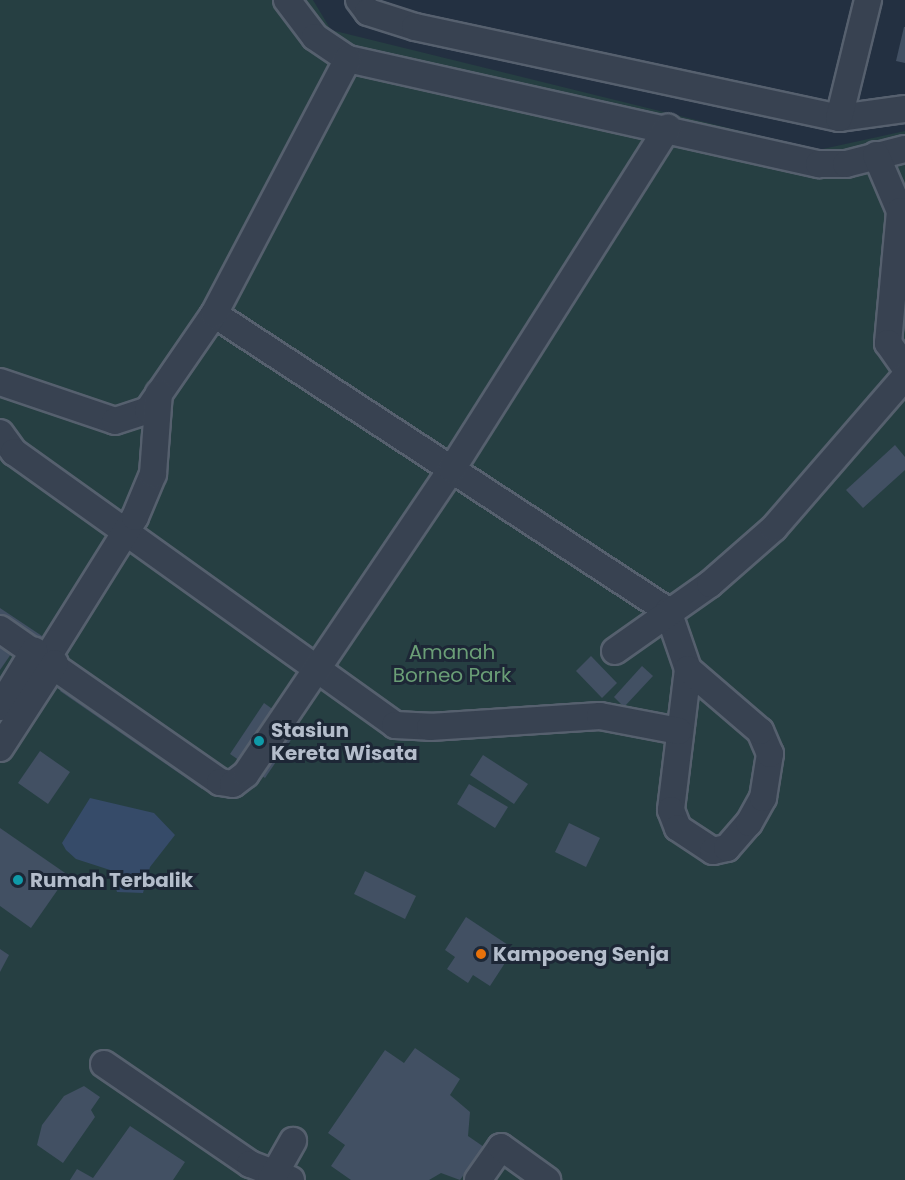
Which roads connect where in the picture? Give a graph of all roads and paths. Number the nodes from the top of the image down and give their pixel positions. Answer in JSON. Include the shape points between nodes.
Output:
{"nodes":[{"id":1,"x":286,"y":0,"type":"edge"},
{"id":2,"x":359,"y":0,"type":"edge"},
{"id":3,"x":868,"y":0,"type":"edge"},
{"id":4,"x":348,"y":59,"type":"junction"},
{"id":5,"x":905,"y":109,"type":"edge"},
{"id":6,"x":839,"y":118,"type":"junction"},
{"id":7,"x":668,"y":127,"type":"junction"},
{"id":8,"x":905,"y":149,"type":"edge"},
{"id":9,"x":876,"y":155,"type":"junction"},
{"id":10,"x":214,"y":314,"type":"junction"},
{"id":11,"x":905,"y":367,"type":"edge"},
{"id":12,"x":905,"y":376,"type":"edge"},
{"id":13,"x":0,"y":382,"type":"edge"},
{"id":14,"x":159,"y":393,"type":"junction"},
{"id":15,"x":0,"y":433,"type":"edge"},
{"id":16,"x":452,"y":469,"type":"junction"},
{"id":17,"x":125,"y":534,"type":"junction"},
{"id":18,"x":668,"y":611,"type":"junction"},
{"id":19,"x":0,"y":629,"type":"edge"},
{"id":20,"x":615,"y":651,"type":"dead end"},
{"id":21,"x":45,"y":657,"type":"junction"},
{"id":22,"x":312,"y":669,"type":"junction"},
{"id":23,"x":688,"y":669,"type":"junction"},
{"id":24,"x":0,"y":707,"type":"edge"},
{"id":25,"x":679,"y":731,"type":"junction"},
{"id":26,"x":0,"y":747,"type":"edge"},
{"id":27,"x":104,"y":1064,"type":"dead end"},
{"id":28,"x":293,"y":1141,"type":"dead end"},
{"id":29,"x":270,"y":1175,"type":"edge"},
{"id":30,"x":478,"y":1180,"type":"edge"},
{"id":31,"x":547,"y":1180,"type":"edge"}],
"edges":[{"from":1,"to":4,"type":"street","via":[[315,37]]},
{"from":2,"to":6,"type":"street","via":[[368,12],[405,24]]},
{"from":3,"to":6,"type":"street"},
{"from":4,"to":7,"type":"street"},
{"from":4,"to":10,"type":"street"},
{"from":5,"to":6,"type":"street"},
{"from":7,"to":9,"type":"street","via":[[819,164],[846,164]]},
{"from":7,"to":16,"type":"street"},
{"from":8,"to":9,"type":"street"},
{"from":9,"to":11,"type":"street","via":[[900,211],[888,343]]},
{"from":10,"to":14,"type":"street"},
{"from":10,"to":16,"type":"street"},
{"from":12,"to":18,"type":"street","via":[[774,528],[710,584]]},
{"from":13,"to":14,"type":"street","via":[[115,421],[148,410]]},
{"from":14,"to":17,"type":"street","via":[[153,474]]},
{"from":15,"to":17,"type":"street","via":[[14,452]]},
{"from":16,"to":18,"type":"street"},
{"from":16,"to":22,"type":"street"},
{"from":17,"to":21,"type":"street"},
{"from":17,"to":22,"type":"street"},
{"from":18,"to":20,"type":"street"},
{"from":18,"to":23,"type":"street"},
{"from":19,"to":21,"type":"street"},
{"from":21,"to":22,"type":"street","via":[[228,785],[246,774]]},
{"from":21,"to":24,"type":"street"},
{"from":21,"to":26,"type":"street"},
{"from":22,"to":25,"type":"street","via":[[395,725],[430,728],[600,716]]},
{"from":23,"to":25,"type":"street"},
{"from":23,"to":25,"type":"street","via":[[760,731],[771,754],[763,798],[727,848],[713,851],[678,828],[671,810],[671,778]]},
{"from":27,"to":29,"type":"street"},
{"from":28,"to":29,"type":"street"},
{"from":30,"to":31,"type":"street","via":[[501,1147]]}]}
